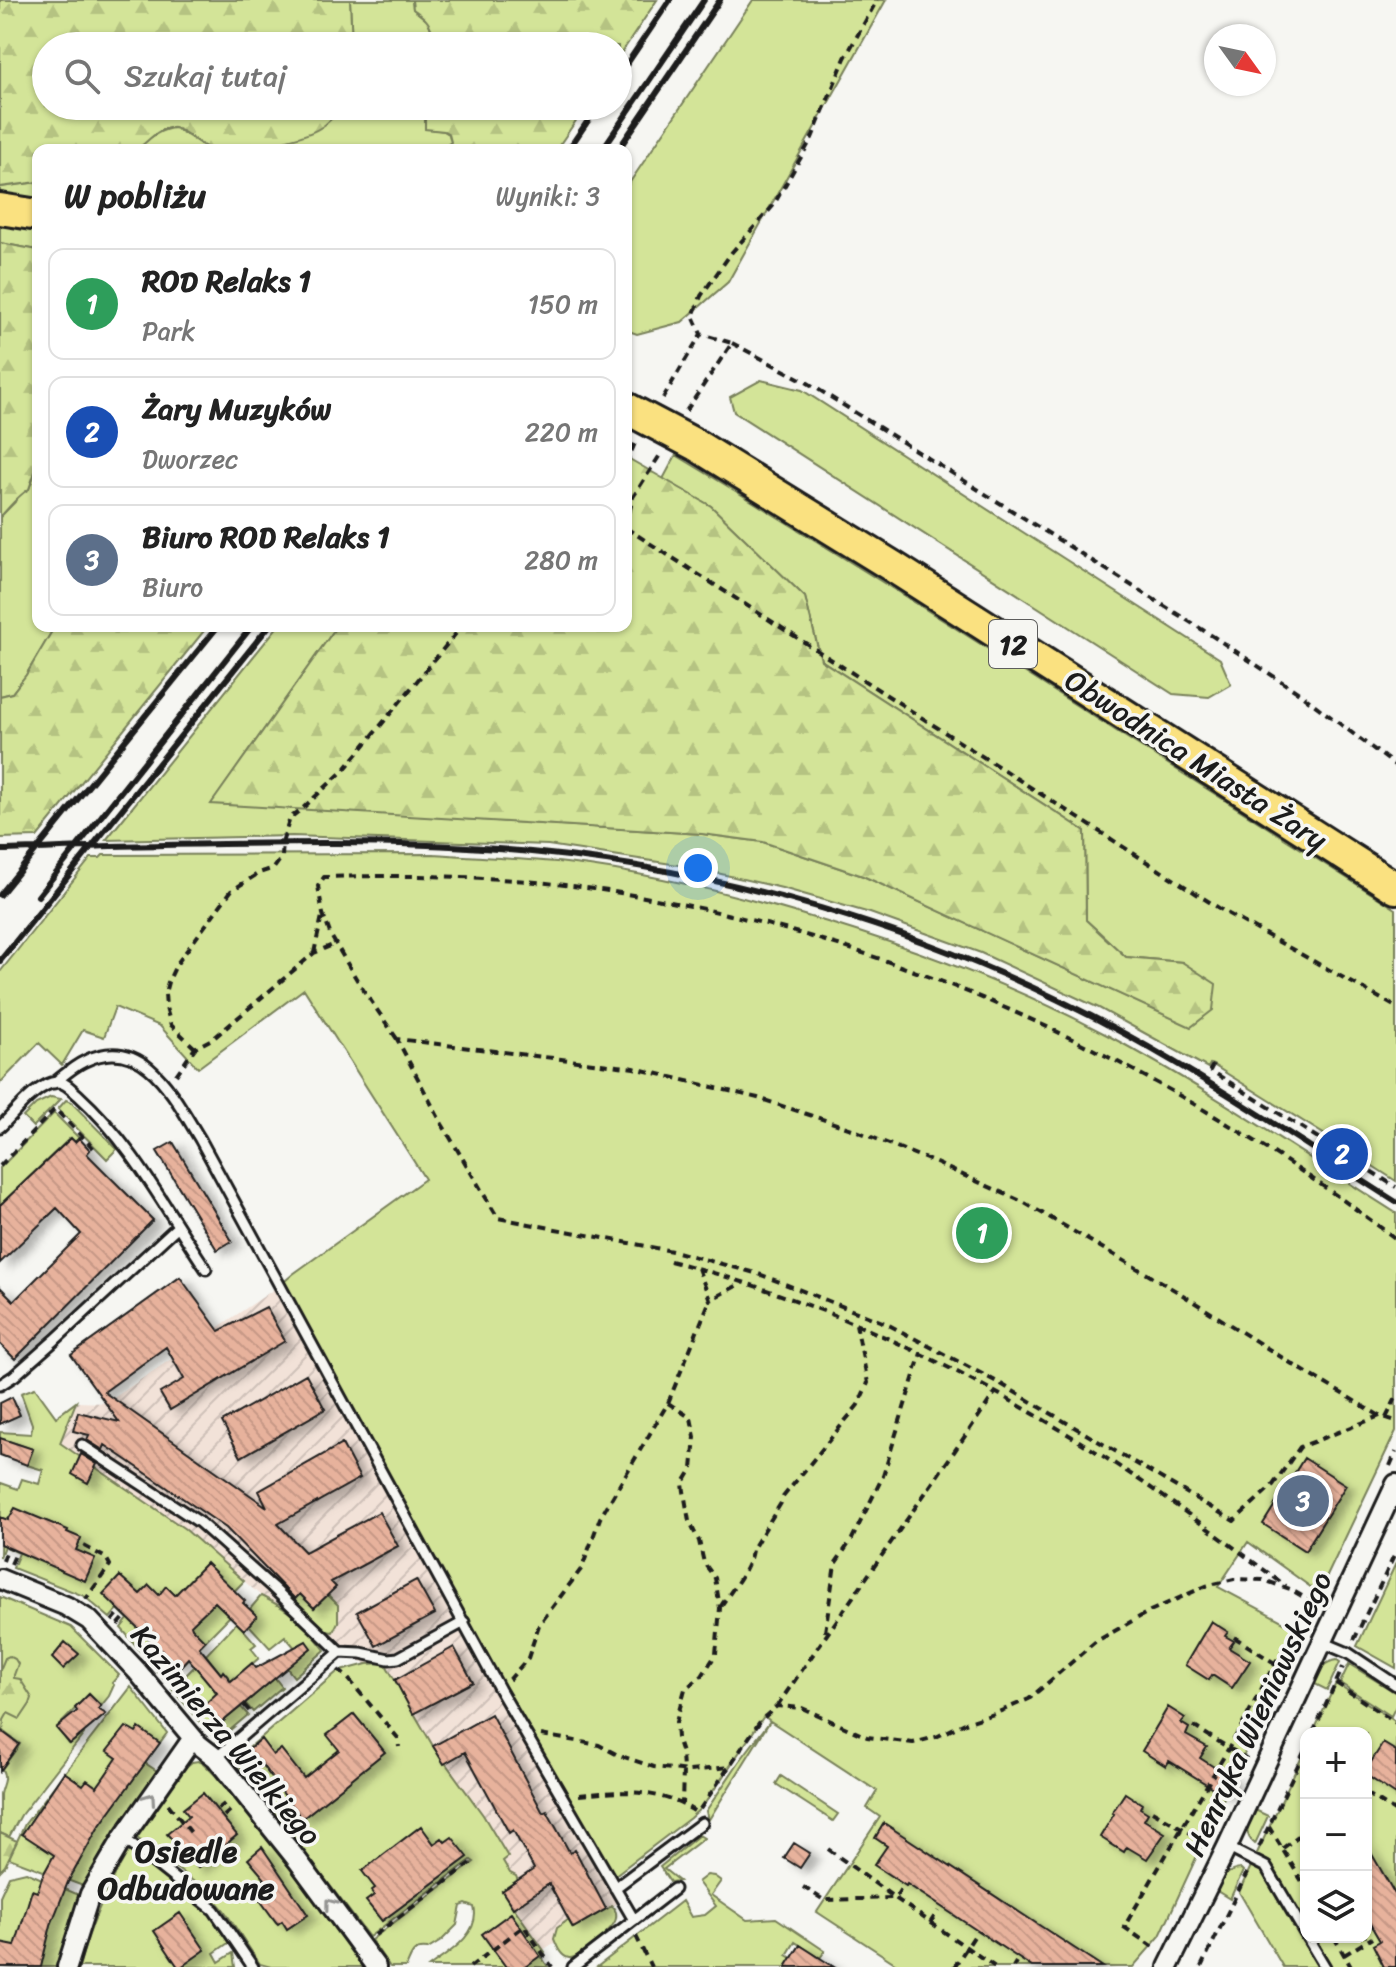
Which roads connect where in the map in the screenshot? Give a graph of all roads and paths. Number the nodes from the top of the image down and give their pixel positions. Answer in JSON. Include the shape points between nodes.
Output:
{"nodes":[{"id":1,"x":877,"y":0,"type":"edge"},
{"id":2,"x":0,"y":209,"type":"edge"},
{"id":3,"x":32,"y":214,"type":"edge"},
{"id":4,"x":701,"y":334,"type":"junction"},
{"id":5,"x":732,"y":343,"type":"junction"},
{"id":6,"x":663,"y":398,"type":"dead end"},
{"id":7,"x":632,"y":411,"type":"edge"},
{"id":8,"x":684,"y":413,"type":"dead end"},
{"id":9,"x":635,"y":443,"type":"dead end"},
{"id":10,"x":632,"y":450,"type":"edge"},
{"id":11,"x":660,"y":455,"type":"dead end"},
{"id":12,"x":632,"y":501,"type":"edge"},
{"id":13,"x":632,"y":531,"type":"edge"},
{"id":14,"x":457,"y":632,"type":"edge"},
{"id":15,"x":1396,"y":766,"type":"edge"},
{"id":16,"x":1396,"y":888,"type":"edge"},
{"id":17,"x":323,"y":914,"type":"junction"},
{"id":18,"x":335,"y":944,"type":"junction"},
{"id":19,"x":314,"y":953,"type":"junction"},
{"id":20,"x":1396,"y":1007,"type":"edge"},
{"id":21,"x":397,"y":1039,"type":"junction"},
{"id":22,"x":195,"y":1048,"type":"junction"},
{"id":23,"x":1213,"y":1065,"type":"dead end"},
{"id":24,"x":54,"y":1083,"type":"junction"},
{"id":25,"x":167,"y":1086,"type":"junction"},
{"id":26,"x":0,"y":1127,"type":"edge"},
{"id":27,"x":97,"y":1152,"type":"dead end"},
{"id":28,"x":0,"y":1166,"type":"edge"},
{"id":29,"x":1396,"y":1187,"type":"edge"},
{"id":30,"x":177,"y":1227,"type":"junction"},
{"id":31,"x":1396,"y":1239,"type":"edge"},
{"id":32,"x":670,"y":1261,"type":"dead end"},
{"id":33,"x":698,"y":1268,"type":"junction"},
{"id":34,"x":206,"y":1269,"type":"dead end"},
{"id":35,"x":744,"y":1282,"type":"junction"},
{"id":36,"x":710,"y":1300,"type":"junction"},
{"id":37,"x":856,"y":1324,"type":"junction"},
{"id":38,"x":921,"y":1353,"type":"junction"},
{"id":39,"x":0,"y":1385,"type":"edge"},
{"id":40,"x":995,"y":1392,"type":"junction"},
{"id":41,"x":1396,"y":1398,"type":"edge"},
{"id":42,"x":668,"y":1403,"type":"junction"},
{"id":43,"x":1380,"y":1416,"type":"junction"},
{"id":44,"x":1386,"y":1418,"type":"junction"},
{"id":45,"x":1396,"y":1421,"type":"edge"},
{"id":46,"x":82,"y":1445,"type":"dead end"},
{"id":47,"x":1396,"y":1484,"type":"edge"},
{"id":48,"x":84,"y":1546,"type":"dead end"},
{"id":49,"x":7,"y":1549,"type":"dead end"},
{"id":50,"x":0,"y":1567,"type":"edge"},
{"id":51,"x":0,"y":1579,"type":"edge"},
{"id":52,"x":1290,"y":1589,"type":"junction"},
{"id":53,"x":84,"y":1601,"type":"dead end"},
{"id":54,"x":1313,"y":1602,"type":"junction"},
{"id":55,"x":720,"y":1608,"type":"junction"},
{"id":56,"x":1336,"y":1613,"type":"junction"},
{"id":57,"x":464,"y":1622,"type":"junction"},
{"id":58,"x":825,"y":1635,"type":"junction"},
{"id":59,"x":1234,"y":1637,"type":"dead end"},
{"id":60,"x":1322,"y":1642,"type":"junction"},
{"id":61,"x":340,"y":1652,"type":"junction"},
{"id":62,"x":1275,"y":1663,"type":"junction"},
{"id":63,"x":336,"y":1669,"type":"dead end"},
{"id":64,"x":1287,"y":1671,"type":"dead end"},
{"id":65,"x":1336,"y":1683,"type":"dead end"},
{"id":66,"x":1396,"y":1685,"type":"edge"},
{"id":67,"x":500,"y":1690,"type":"junction"},
{"id":68,"x":777,"y":1706,"type":"junction"},
{"id":69,"x":1396,"y":1723,"type":"edge"},
{"id":70,"x":1193,"y":1726,"type":"dead end"},
{"id":71,"x":524,"y":1731,"type":"junction"},
{"id":72,"x":193,"y":1738,"type":"junction"},
{"id":73,"x":399,"y":1747,"type":"dead end"},
{"id":74,"x":1228,"y":1748,"type":"junction"},
{"id":75,"x":216,"y":1758,"type":"junction"},
{"id":76,"x":1247,"y":1759,"type":"dead end"},
{"id":77,"x":729,"y":1767,"type":"junction"},
{"id":78,"x":683,"y":1770,"type":"junction"},
{"id":79,"x":1372,"y":1797,"type":"edge"},
{"id":80,"x":563,"y":1798,"type":"junction"},
{"id":81,"x":164,"y":1799,"type":"dead end"},
{"id":82,"x":682,"y":1804,"type":"junction"},
{"id":83,"x":1152,"y":1811,"type":"dead end"},
{"id":84,"x":696,"y":1812,"type":"junction"},
{"id":85,"x":1396,"y":1812,"type":"edge"},
{"id":86,"x":690,"y":1818,"type":"dead end"},
{"id":87,"x":702,"y":1823,"type":"dead end"},
{"id":88,"x":1269,"y":1827,"type":"dead end"},
{"id":89,"x":1182,"y":1828,"type":"junction"},
{"id":90,"x":192,"y":1834,"type":"dead end"},
{"id":91,"x":1300,"y":1835,"type":"edge"},
{"id":92,"x":123,"y":1838,"type":"junction"},
{"id":93,"x":1208,"y":1843,"type":"dead end"},
{"id":94,"x":1227,"y":1847,"type":"junction"},
{"id":95,"x":1283,"y":1848,"type":"junction"},
{"id":96,"x":828,"y":1849,"type":"dead end"},
{"id":97,"x":471,"y":1863,"type":"dead end"},
{"id":98,"x":1300,"y":1877,"type":"edge"},
{"id":99,"x":803,"y":1887,"type":"dead end"},
{"id":100,"x":902,"y":1887,"type":"dead end"},
{"id":101,"x":615,"y":1888,"type":"junction"},
{"id":102,"x":674,"y":1889,"type":"dead end"},
{"id":103,"x":895,"y":1898,"type":"junction"},
{"id":104,"x":938,"y":1911,"type":"dead end"},
{"id":105,"x":634,"y":1920,"type":"junction"},
{"id":106,"x":930,"y":1923,"type":"junction"},
{"id":107,"x":1300,"y":1926,"type":"edge"},
{"id":108,"x":975,"y":1935,"type":"dead end"},
{"id":109,"x":636,"y":1936,"type":"dead end"},
{"id":110,"x":370,"y":1939,"type":"dead end"},
{"id":111,"x":1310,"y":1943,"type":"edge"},
{"id":112,"x":1337,"y":1943,"type":"edge"},
{"id":113,"x":1364,"y":1943,"type":"edge"},
{"id":114,"x":1153,"y":1947,"type":"dead end"},
{"id":115,"x":967,"y":1948,"type":"junction"},
{"id":116,"x":1344,"y":1955,"type":"junction"},
{"id":117,"x":67,"y":1967,"type":"edge"},
{"id":118,"x":253,"y":1967,"type":"edge"},
{"id":119,"x":376,"y":1967,"type":"edge"},
{"id":120,"x":470,"y":1967,"type":"edge"},
{"id":121,"x":552,"y":1967,"type":"edge"},
{"id":122,"x":573,"y":1967,"type":"edge"},
{"id":123,"x":651,"y":1967,"type":"edge"},
{"id":124,"x":954,"y":1967,"type":"edge"},
{"id":125,"x":995,"y":1967,"type":"edge"},
{"id":126,"x":1168,"y":1967,"type":"edge"},
{"id":127,"x":1325,"y":1967,"type":"edge"},
{"id":128,"x":1351,"y":1967,"type":"edge"}],
"edges":[{"from":1,"to":4,"type":"path","via":[[845,58],[812,138],[773,206],[701,296],[693,316]]},
{"from":2,"to":3,"type":"main road"},
{"from":4,"to":5,"type":"path"},
{"from":4,"to":6,"type":"path"},
{"from":5,"to":8,"type":"path"},
{"from":5,"to":15,"type":"path","via":[[808,383],[1214,637]]},
{"from":7,"to":16,"type":"main road","name":"Obwodnica Miasta Żary","number":"12","via":[[892,566]]},
{"from":9,"to":10,"type":"path"},
{"from":11,"to":12,"type":"path"},
{"from":13,"to":20,"type":"path","via":[[1225,912]]},
{"from":14,"to":22,"type":"path","via":[[345,769],[290,818],[282,857],[274,868],[231,891],[176,965],[165,993],[166,1008],[171,1025]]},
{"from":17,"to":18,"type":"path"},
{"from":17,"to":19,"type":"path"},
{"from":17,"to":31,"type":"path","via":[[318,886],[324,877],[454,876],[572,886],[671,903],[839,944],[1034,1020],[1137,1072],[1318,1181]]},
{"from":18,"to":19,"type":"path"},
{"from":18,"to":21,"type":"path"},
{"from":19,"to":22,"type":"path","via":[[214,1038]]},
{"from":21,"to":43,"type":"path","via":[[634,1068],[758,1098],[852,1129],[1023,1202]]},
{"from":21,"to":43,"type":"path","via":[[498,1218],[669,1249],[759,1274],[885,1323],[1001,1384],[1234,1521],[1273,1485],[1300,1447]]},
{"from":22,"to":25,"type":"path"},
{"from":23,"to":29,"type":"path","via":[[1210,1070]]},
{"from":24,"to":25,"type":"lane","via":[[82,1062],[119,1052],[142,1063]]},
{"from":24,"to":26,"type":"lane","via":[[36,1092]]},
{"from":24,"to":30,"type":"lane","via":[[64,1083],[121,1140]]},
{"from":25,"to":57,"type":"lane"},
{"from":27,"to":28,"type":"path","via":[[55,1109]]},
{"from":30,"to":34,"type":"lane"},
{"from":30,"to":39,"type":"lane"},
{"from":32,"to":33,"type":"path"},
{"from":33,"to":35,"type":"path"},
{"from":33,"to":36,"type":"path"},
{"from":35,"to":36,"type":"path"},
{"from":35,"to":37,"type":"path"},
{"from":36,"to":42,"type":"path"},
{"from":37,"to":38,"type":"path"},
{"from":37,"to":55,"type":"path","via":[[868,1383],[863,1394],[783,1497]]},
{"from":38,"to":40,"type":"path"},
{"from":38,"to":58,"type":"path","via":[[883,1476],[835,1564]]},
{"from":40,"to":52,"type":"path","via":[[1138,1479]]},
{"from":40,"to":58,"type":"path"},
{"from":41,"to":44,"type":"path"},
{"from":42,"to":55,"type":"path","via":[[691,1418],[695,1437],[692,1469],[683,1484],[685,1498],[704,1563],[715,1578]]},
{"from":42,"to":67,"type":"path","via":[[600,1518],[582,1568],[539,1625],[528,1658]]},
{"from":43,"to":44,"type":"path"},
{"from":44,"to":45,"type":"path"},
{"from":46,"to":61,"type":"lane","via":[[199,1522]]},
{"from":47,"to":56,"type":"street","name":"Henryka Wieniawskiego"},
{"from":48,"to":53,"type":"path","via":[[110,1565]]},
{"from":49,"to":50,"type":"path"},
{"from":51,"to":72,"type":"street","name":"Kazimierza Wielkiego","via":[[89,1620]]},
{"from":52,"to":54,"type":"path"},
{"from":52,"to":68,"type":"path","via":[[1263,1580],[1234,1579],[1206,1586],[1095,1642],[1029,1699],[913,1743],[867,1737],[802,1708]]},
{"from":54,"to":56,"type":"path"},
{"from":54,"to":62,"type":"path"},
{"from":55,"to":78,"type":"path","via":[[716,1654],[702,1676],[685,1689],[676,1722]]},
{"from":56,"to":60,"type":"street","name":"Henryka Wieniawskiego"},
{"from":57,"to":61,"type":"lane","via":[[398,1658]]},
{"from":57,"to":67,"type":"lane"},
{"from":58,"to":68,"type":"path"},
{"from":59,"to":62,"type":"path"},
{"from":60,"to":66,"type":"lane"},
{"from":60,"to":94,"type":"street","name":"Henryka Wieniawskiego"},
{"from":61,"to":75,"type":"lane"},
{"from":62,"to":64,"type":"path"},
{"from":62,"to":74,"type":"path"},
{"from":63,"to":73,"type":"path","via":[[398,1738]]},
{"from":65,"to":69,"type":"path"},
{"from":67,"to":71,"type":"lane"},
{"from":68,"to":77,"type":"path"},
{"from":70,"to":74,"type":"path"},
{"from":71,"to":78,"type":"path","via":[[599,1745],[654,1767]]},
{"from":71,"to":80,"type":"lane"},
{"from":72,"to":75,"type":"street","name":"Kazimierza Wielkiego"},
{"from":92,"to":72,"type":"street","one_way":true},
{"from":74,"to":76,"type":"path"},
{"from":74,"to":89,"type":"path"},
{"from":119,"to":75,"type":"street","name":"Kazimierza Wielkiego","one_way":true},
{"from":77,"to":78,"type":"path"},
{"from":77,"to":84,"type":"path"},
{"from":78,"to":82,"type":"path"},
{"from":79,"to":85,"type":"path"},
{"from":80,"to":82,"type":"path","via":[[632,1792]]},
{"from":80,"to":101,"type":"lane"},
{"from":81,"to":90,"type":"path"},
{"from":82,"to":84,"type":"path"},
{"from":83,"to":89,"type":"path"},
{"from":84,"to":86,"type":"path"},
{"from":87,"to":101,"type":"lane"},
{"from":88,"to":95,"type":"path"},
{"from":89,"to":93,"type":"path"},
{"from":89,"to":114,"type":"path","via":[[1124,1927]]},
{"from":91,"to":95,"type":"path"},
{"from":92,"to":117,"type":"street","via":[[90,1894]]},
{"from":92,"to":118,"type":"lane","via":[[214,1910]]},
{"from":94,"to":107,"type":"lane","via":[[1266,1867]]},
{"from":94,"to":126,"type":"street","name":"Henryka Wieniawskiego"},
{"from":95,"to":98,"type":"path"},
{"from":96,"to":103,"type":"path"},
{"from":97,"to":110,"type":"path"},
{"from":99,"to":103,"type":"path","via":[[824,1900]]},
{"from":100,"to":103,"type":"path"},
{"from":101,"to":105,"type":"lane"},
{"from":102,"to":105,"type":"lane"},
{"from":103,"to":106,"type":"path"},
{"from":104,"to":106,"type":"path"},
{"from":105,"to":122,"type":"lane"},
{"from":106,"to":115,"type":"path"},
{"from":108,"to":115,"type":"path"},
{"from":109,"to":123,"type":"path"},
{"from":111,"to":127,"type":"lane"},
{"from":112,"to":116,"type":"path"},
{"from":113,"to":116,"type":"path"},
{"from":115,"to":124,"type":"path"},
{"from":115,"to":125,"type":"path"},
{"from":116,"to":128,"type":"path"},
{"from":120,"to":121,"type":"path","via":[[524,1926]]}]}
